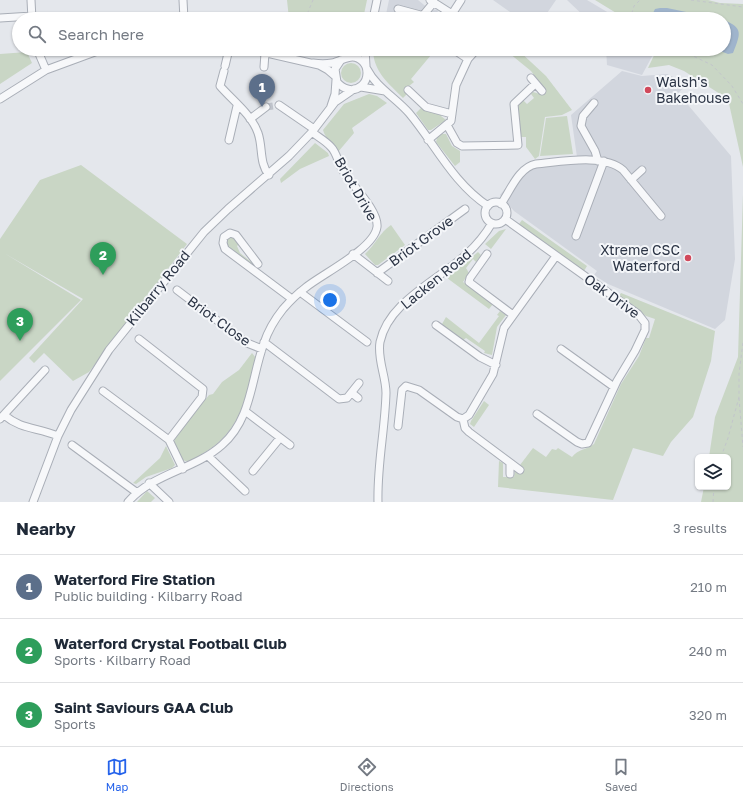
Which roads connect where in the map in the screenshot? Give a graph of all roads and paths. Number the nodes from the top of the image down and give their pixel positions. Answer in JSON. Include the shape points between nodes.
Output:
{"nodes":[{"id":1,"x":31,"y":0,"type":"edge"},
{"id":2,"x":183,"y":0,"type":"edge"},
{"id":3,"x":313,"y":0,"type":"edge"},
{"id":4,"x":377,"y":0,"type":"edge"},
{"id":5,"x":460,"y":0,"type":"edge"},
{"id":6,"x":640,"y":0,"type":"edge"},
{"id":7,"x":691,"y":0,"type":"edge"},
{"id":8,"x":432,"y":1,"type":"edge"},
{"id":9,"x":743,"y":7,"type":"edge"},
{"id":10,"x":398,"y":9,"type":"dead end"},
{"id":11,"x":32,"y":12,"type":"edge"},
{"id":12,"x":184,"y":12,"type":"edge"},
{"id":13,"x":308,"y":12,"type":"edge"},
{"id":14,"x":374,"y":12,"type":"edge"},
{"id":15,"x":407,"y":12,"type":"edge"},
{"id":16,"x":427,"y":12,"type":"edge"},
{"id":17,"x":449,"y":12,"type":"edge"},
{"id":18,"x":453,"y":12,"type":"edge"},
{"id":19,"x":632,"y":12,"type":"edge"},
{"id":20,"x":0,"y":18,"type":"edge"},
{"id":21,"x":12,"y":18,"type":"edge"},
{"id":22,"x":40,"y":56,"type":"edge"},
{"id":23,"x":84,"y":56,"type":"edge"},
{"id":24,"x":227,"y":56,"type":"edge"},
{"id":25,"x":265,"y":56,"type":"edge"},
{"id":26,"x":278,"y":56,"type":"edge"},
{"id":27,"x":348,"y":56,"type":"edge"},
{"id":28,"x":365,"y":56,"type":"edge"},
{"id":29,"x":464,"y":56,"type":"edge"},
{"id":30,"x":471,"y":56,"type":"edge"},
{"id":31,"x":693,"y":56,"type":"edge"},
{"id":32,"x":344,"y":59,"type":"junction"},
{"id":33,"x":468,"y":59,"type":"junction"},
{"id":34,"x":313,"y":64,"type":"junction"},
{"id":35,"x":264,"y":67,"type":"dead end"},
{"id":36,"x":366,"y":67,"type":"junction"},
{"id":37,"x":46,"y":70,"type":"junction"},
{"id":38,"x":335,"y":78,"type":"junction"},
{"id":39,"x":357,"y":88,"type":"junction"},
{"id":40,"x":408,"y":90,"type":"dead end"},
{"id":41,"x":542,"y":91,"type":"dead end"},
{"id":42,"x":389,"y":93,"type":"junction"},
{"id":43,"x":0,"y":99,"type":"edge"},
{"id":44,"x":594,"y":103,"type":"dead end"},
{"id":45,"x":743,"y":104,"type":"edge"},
{"id":46,"x":279,"y":105,"type":"dead end"},
{"id":47,"x":237,"y":106,"type":"junction"},
{"id":48,"x":266,"y":107,"type":"tunnel mouth"},
{"id":49,"x":330,"y":108,"type":"junction"},
{"id":50,"x":452,"y":114,"type":"junction"},
{"id":51,"x":250,"y":119,"type":"junction"},
{"id":52,"x":447,"y":125,"type":"junction"},
{"id":53,"x":313,"y":131,"type":"junction"},
{"id":54,"x":229,"y":140,"type":"dead end"},
{"id":55,"x":428,"y":140,"type":"junction"},
{"id":56,"x":601,"y":161,"type":"junction"},
{"id":57,"x":642,"y":170,"type":"dead end"},
{"id":58,"x":269,"y":175,"type":"junction"},
{"id":59,"x":631,"y":180,"type":"junction"},
{"id":60,"x":502,"y":204,"type":"junction"},
{"id":61,"x":488,"y":206,"type":"junction"},
{"id":62,"x":465,"y":209,"type":"dead end"},
{"id":63,"x":661,"y":216,"type":"dead end"},
{"id":64,"x":505,"y":219,"type":"junction"},
{"id":65,"x":492,"y":223,"type":"junction"},
{"id":66,"x":576,"y":236,"type":"dead end"},
{"id":67,"x":353,"y":254,"type":"junction"},
{"id":68,"x":487,"y":254,"type":"dead end"},
{"id":69,"x":556,"y":256,"type":"junction"},
{"id":70,"x":258,"y":264,"type":"dead end"},
{"id":71,"x":377,"y":273,"type":"junction"},
{"id":72,"x":388,"y":282,"type":"dead end"},
{"id":73,"x":177,"y":290,"type":"dead end"},
{"id":74,"x":300,"y":292,"type":"junction"},
{"id":75,"x":292,"y":299,"type":"junction"},
{"id":76,"x":513,"y":315,"type":"junction"},
{"id":77,"x":436,"y":326,"type":"dead end"},
{"id":78,"x":139,"y":339,"type":"dead end"},
{"id":79,"x":367,"y":342,"type":"dead end"},
{"id":80,"x":743,"y":342,"type":"edge"},
{"id":81,"x":263,"y":346,"type":"junction"},
{"id":82,"x":561,"y":349,"type":"dead end"},
{"id":83,"x":496,"y":365,"type":"junction"},
{"id":84,"x":45,"y":370,"type":"dead end"},
{"id":85,"x":359,"y":383,"type":"dead end"},
{"id":86,"x":614,"y":387,"type":"junction"},
{"id":87,"x":103,"y":391,"type":"dead end"},
{"id":88,"x":352,"y":393,"type":"junction"},
{"id":89,"x":739,"y":396,"type":"junction"},
{"id":90,"x":358,"y":398,"type":"dead end"},
{"id":91,"x":245,"y":411,"type":"junction"},
{"id":92,"x":537,"y":414,"type":"dead end"},
{"id":93,"x":2,"y":417,"type":"edge"},
{"id":94,"x":463,"y":419,"type":"junction"},
{"id":95,"x":398,"y":426,"type":"dead end"},
{"id":96,"x":58,"y":436,"type":"junction"},
{"id":97,"x":280,"y":438,"type":"junction"},
{"id":98,"x":169,"y":440,"type":"junction"},
{"id":99,"x":72,"y":445,"type":"dead end"},
{"id":100,"x":290,"y":445,"type":"dead end"},
{"id":101,"x":743,"y":447,"type":"edge"},
{"id":102,"x":722,"y":454,"type":"edge"},
{"id":103,"x":208,"y":456,"type":"junction"},
{"id":104,"x":510,"y":463,"type":"junction"},
{"id":105,"x":183,"y":469,"type":"junction"},
{"id":106,"x":520,"y":470,"type":"dead end"},
{"id":107,"x":253,"y":471,"type":"dead end"},
{"id":108,"x":510,"y":474,"type":"dead end"},
{"id":109,"x":149,"y":483,"type":"junction"},
{"id":110,"x":714,"y":490,"type":"edge"},
{"id":111,"x":245,"y":491,"type":"dead end"},
{"id":112,"x":136,"y":492,"type":"junction"},
{"id":113,"x":33,"y":502,"type":"edge"},
{"id":114,"x":128,"y":502,"type":"edge"},
{"id":115,"x":169,"y":502,"type":"edge"},
{"id":116,"x":378,"y":502,"type":"edge"},
{"id":117,"x":713,"y":502,"type":"edge"}],
"edges":[{"from":1,"to":11,"type":"street"},
{"from":2,"to":12,"type":"street"},
{"from":3,"to":13,"type":"path"},
{"from":4,"to":14,"type":"street"},
{"from":5,"to":18,"type":"street"},
{"from":6,"to":19,"type":"path"},
{"from":7,"to":9,"type":"path"},
{"from":8,"to":16,"type":"street"},
{"from":8,"to":17,"type":"street"},
{"from":10,"to":15,"type":"street"},
{"from":20,"to":21,"type":"street"},
{"from":22,"to":37,"type":"street"},
{"from":23,"to":37,"type":"street"},
{"from":24,"to":47,"type":"street","via":[[220,86]]},
{"from":25,"to":35,"type":"street"},
{"from":26,"to":34,"type":"street"},
{"from":27,"to":32,"type":"street"},
{"from":28,"to":36,"type":"street"},
{"from":29,"to":33,"type":"street"},
{"from":30,"to":33,"type":"street"},
{"from":31,"to":45,"type":"path","via":[[712,65],[732,86]]},
{"from":32,"to":34,"type":"street"},
{"from":32,"to":36,"type":"street","via":[[359,58]]},
{"from":32,"to":38,"type":"street","via":[[336,66]]},
{"from":33,"to":50,"type":"street","via":[[456,86]]},
{"from":34,"to":38,"type":"street","via":[[328,70]]},
{"from":36,"to":39,"type":"street","via":[[367,78]]},
{"from":36,"to":42,"type":"street","via":[[371,76]]},
{"from":37,"to":43,"type":"street"},
{"from":38,"to":39,"type":"street","via":[[342,87]]},
{"from":38,"to":49,"type":"street","name":"Kilbarry Road","via":[[335,94]]},
{"from":39,"to":42,"type":"street","via":[[376,88]]},
{"from":39,"to":49,"type":"street","name":"Kilbarry Road"},
{"from":40,"to":50,"type":"street","via":[[426,106]]},
{"from":41,"to":52,"type":"street","via":[[533,81],[514,104],[518,145],[462,146],[457,143]]},
{"from":42,"to":55,"type":"street","via":[[409,113]]},
{"from":44,"to":56,"type":"street","via":[[584,113],[581,123]]},
{"from":46,"to":53,"type":"street"},
{"from":47,"to":51,"type":"street"},
{"from":47,"to":54,"type":"street"},
{"from":48,"to":51,"type":"street"},
{"from":49,"to":53,"type":"street","name":"Kilbarry Road"},
{"from":50,"to":52,"type":"street"},
{"from":51,"to":58,"type":"street","via":[[258,132],[263,168]]},
{"from":52,"to":55,"type":"street"},
{"from":53,"to":58,"type":"street","name":"Kilbarry Road"},
{"from":53,"to":67,"type":"street","name":"Briot Drive","via":[[333,149],[342,171],[366,201],[377,221],[371,239]]},
{"from":55,"to":61,"type":"street","via":[[459,179]]},
{"from":56,"to":59,"type":"street","via":[[618,166]]},
{"from":56,"to":60,"type":"street","via":[[529,166]]},
{"from":56,"to":66,"type":"street"},
{"from":57,"to":59,"type":"street"},
{"from":58,"to":96,"type":"street","name":"Kilbarry Road","via":[[215,221],[174,268],[97,367]]},
{"from":59,"to":63,"type":"street"},
{"from":60,"to":61,"type":"street","via":[[493,203]]},
{"from":60,"to":64,"type":"street","via":[[506,210]]},
{"from":61,"to":65,"type":"street","via":[[486,215]]},
{"from":62,"to":71,"type":"street","name":"Briot Grove"},
{"from":64,"to":65,"type":"street","via":[[500,223]]},
{"from":64,"to":69,"type":"street"},
{"from":65,"to":116,"type":"street","name":"Lacken Road","via":[[480,241],[460,261],[402,306],[389,320],[383,333],[380,356],[386,396],[378,470]]},
{"from":67,"to":71,"type":"street","name":"Briot Grove"},
{"from":67,"to":74,"type":"street","name":"Briot Drive"},
{"from":68,"to":76,"type":"street","via":[[468,281]]},
{"from":69,"to":76,"type":"street"},
{"from":69,"to":86,"type":"street","name":"Oak Drive","via":[[645,321],[645,330]]},
{"from":70,"to":75,"type":"street","via":[[236,235],[230,233],[224,237],[225,249]]},
{"from":71,"to":72,"type":"street","name":"Briot Grove"},
{"from":73,"to":81,"type":"street","name":"Briot Close","via":[[250,344]]},
{"from":74,"to":75,"type":"street","name":"Briot Drive"},
{"from":74,"to":79,"type":"street"},
{"from":75,"to":81,"type":"street","name":"Briot Drive","via":[[275,321]]},
{"from":76,"to":83,"type":"street","via":[[503,330]]},
{"from":77,"to":83,"type":"street","via":[[480,358]]},
{"from":78,"to":98,"type":"street","via":[[203,389],[202,397]]},
{"from":80,"to":89,"type":"path"},
{"from":81,"to":88,"type":"street","name":"Briot Close","via":[[339,399],[346,399]]},
{"from":81,"to":91,"type":"street","name":"Briot Drive"},
{"from":82,"to":86,"type":"street"},
{"from":83,"to":94,"type":"street","via":[[484,391],[469,415]]},
{"from":84,"to":93,"type":"street"},
{"from":85,"to":88,"type":"street"},
{"from":86,"to":92,"type":"street","via":[[586,444],[577,442]]},
{"from":87,"to":98,"type":"street"},
{"from":88,"to":90,"type":"street"},
{"from":89,"to":101,"type":"path"},
{"from":89,"to":102,"type":"path"},
{"from":91,"to":97,"type":"street"},
{"from":91,"to":103,"type":"street","name":"Briot Drive","via":[[231,436]]},
{"from":93,"to":96,"type":"street","via":[[23,427]]},
{"from":94,"to":95,"type":"street","via":[[417,389],[406,386],[402,390]]},
{"from":94,"to":104,"type":"street","via":[[467,430]]},
{"from":96,"to":113,"type":"street","name":"Kilbarry Road"},
{"from":97,"to":100,"type":"street"},
{"from":97,"to":107,"type":"street"},
{"from":98,"to":105,"type":"street"},
{"from":99,"to":112,"type":"street"},
{"from":103,"to":105,"type":"street","name":"Briot Drive"},
{"from":103,"to":111,"type":"street"},
{"from":104,"to":106,"type":"street"},
{"from":104,"to":108,"type":"street"},
{"from":105,"to":109,"type":"street","name":"Briot Drive"},
{"from":109,"to":112,"type":"street","name":"Briot Drive"},
{"from":109,"to":115,"type":"street"},
{"from":110,"to":117,"type":"path"},
{"from":112,"to":114,"type":"street","name":"Briot Drive"}]}
